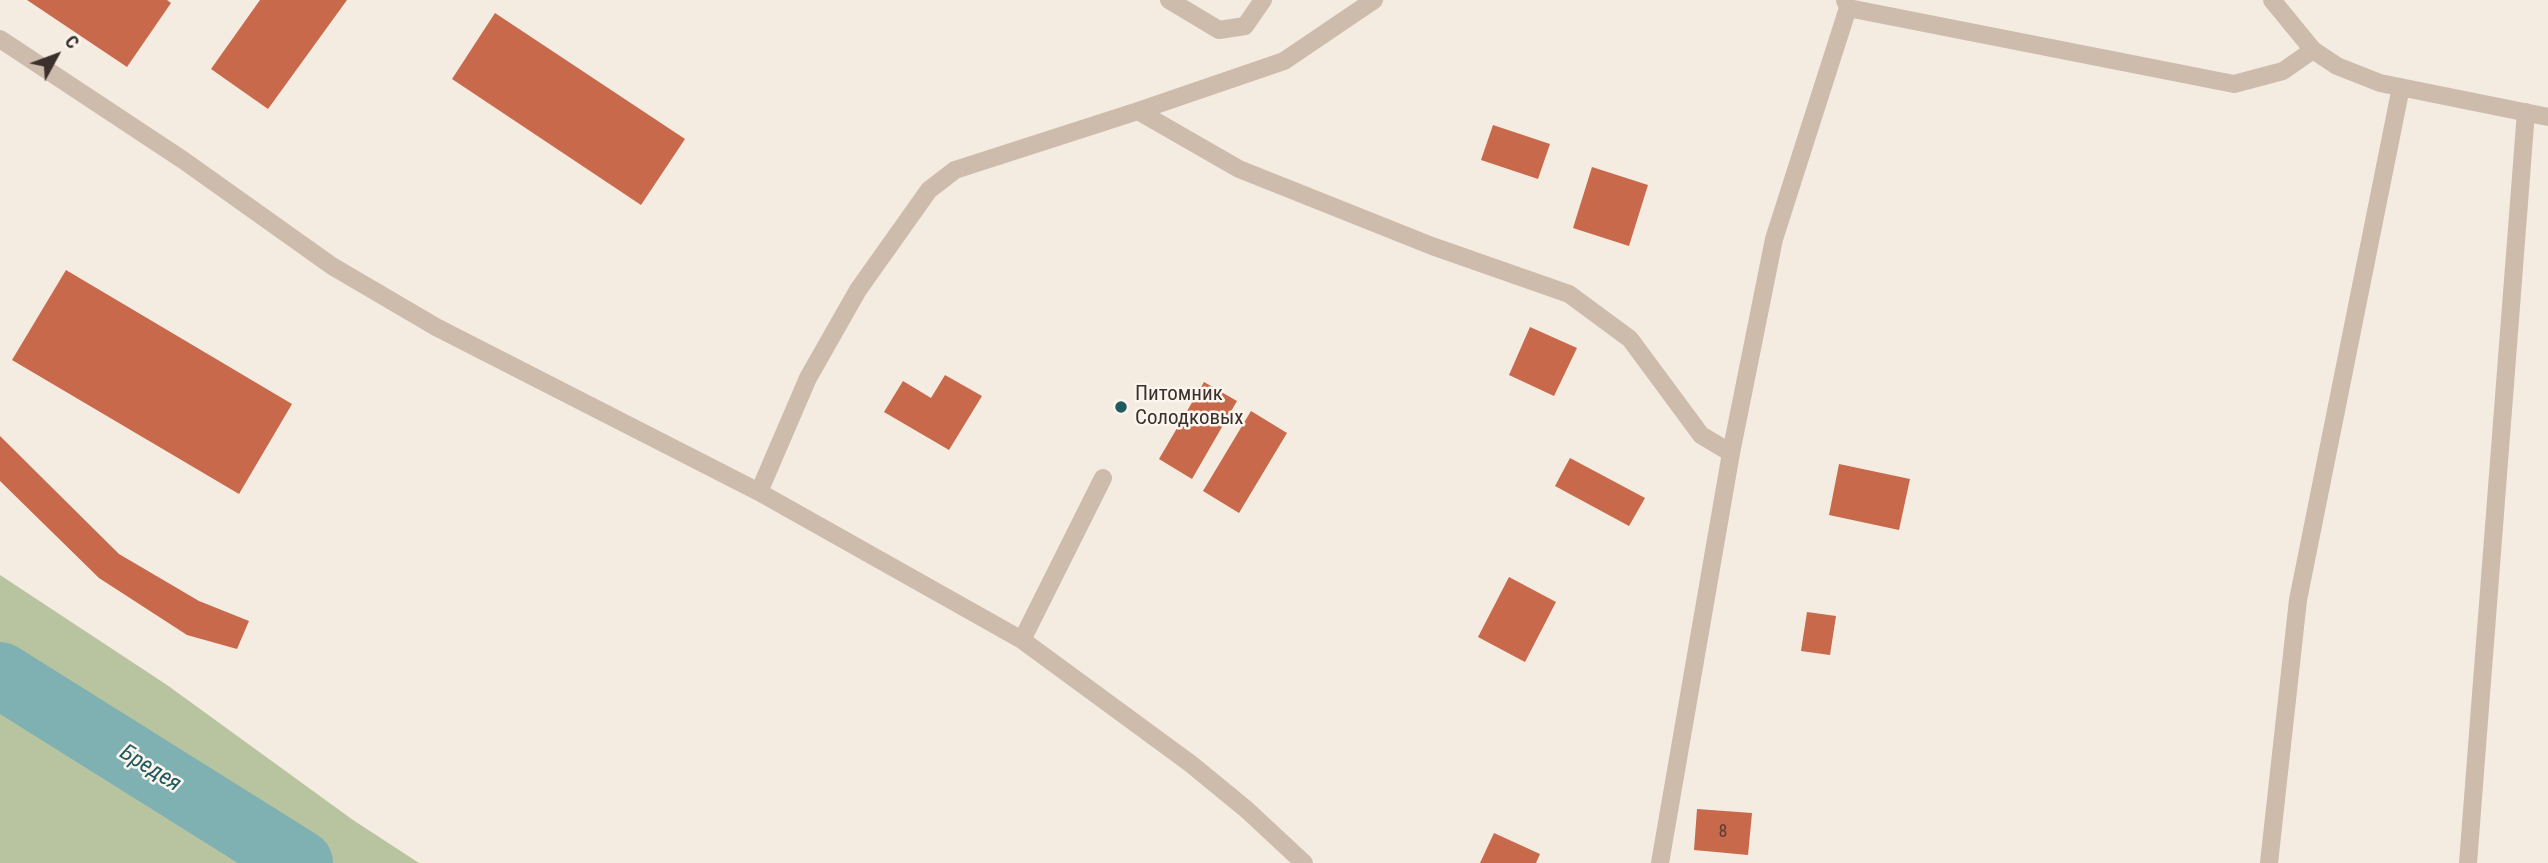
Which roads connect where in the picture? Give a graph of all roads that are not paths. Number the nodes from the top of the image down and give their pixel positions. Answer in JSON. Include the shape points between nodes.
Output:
{"nodes":[{"id":1,"x":1169,"y":0,"type":"edge"},
{"id":2,"x":1263,"y":0,"type":"edge"},
{"id":3,"x":1374,"y":0,"type":"edge"},
{"id":4,"x":2272,"y":0,"type":"edge"},
{"id":5,"x":1847,"y":4,"type":"edge"},
{"id":6,"x":0,"y":39,"type":"edge"},
{"id":7,"x":2313,"y":50,"type":"junction"},
{"id":8,"x":2401,"y":87,"type":"junction"},
{"id":9,"x":1138,"y":111,"type":"junction"},
{"id":10,"x":2526,"y":112,"type":"junction"},
{"id":11,"x":2548,"y":117,"type":"edge"},
{"id":12,"x":1731,"y":453,"type":"junction"},
{"id":13,"x":1103,"y":478,"type":"dead end"},
{"id":14,"x":759,"y":492,"type":"junction"},
{"id":15,"x":1022,"y":640,"type":"junction"},
{"id":16,"x":1304,"y":863,"type":"edge"},
{"id":17,"x":1660,"y":863,"type":"edge"},
{"id":18,"x":2269,"y":863,"type":"edge"},
{"id":19,"x":2468,"y":863,"type":"edge"}],
"edges":[{"from":1,"to":2,"type":"street","via":[[1219,30],[1245,26]]},
{"from":3,"to":9,"type":"street","via":[[1284,61]]},
{"from":4,"to":7,"type":"street"},
{"from":5,"to":7,"type":"street","via":[[2235,84],[2283,71]]},
{"from":5,"to":12,"type":"street","via":[[1774,239]]},
{"from":6,"to":14,"type":"street","via":[[332,266],[436,327]]},
{"from":7,"to":8,"type":"street","via":[[2337,65]]},
{"from":8,"to":10,"type":"street"},
{"from":8,"to":18,"type":"street","via":[[2298,600]]},
{"from":9,"to":12,"type":"street","via":[[1239,169],[1432,246],[1569,294],[1630,339],[1701,435]]},
{"from":9,"to":14,"type":"street","via":[[955,170],[929,190],[851,301],[808,378]]},
{"from":10,"to":11,"type":"street"},
{"from":10,"to":19,"type":"street"},
{"from":12,"to":17,"type":"street"},
{"from":13,"to":15,"type":"street"},
{"from":14,"to":15,"type":"street"},
{"from":15,"to":16,"type":"street","via":[[1191,764]]}]}
